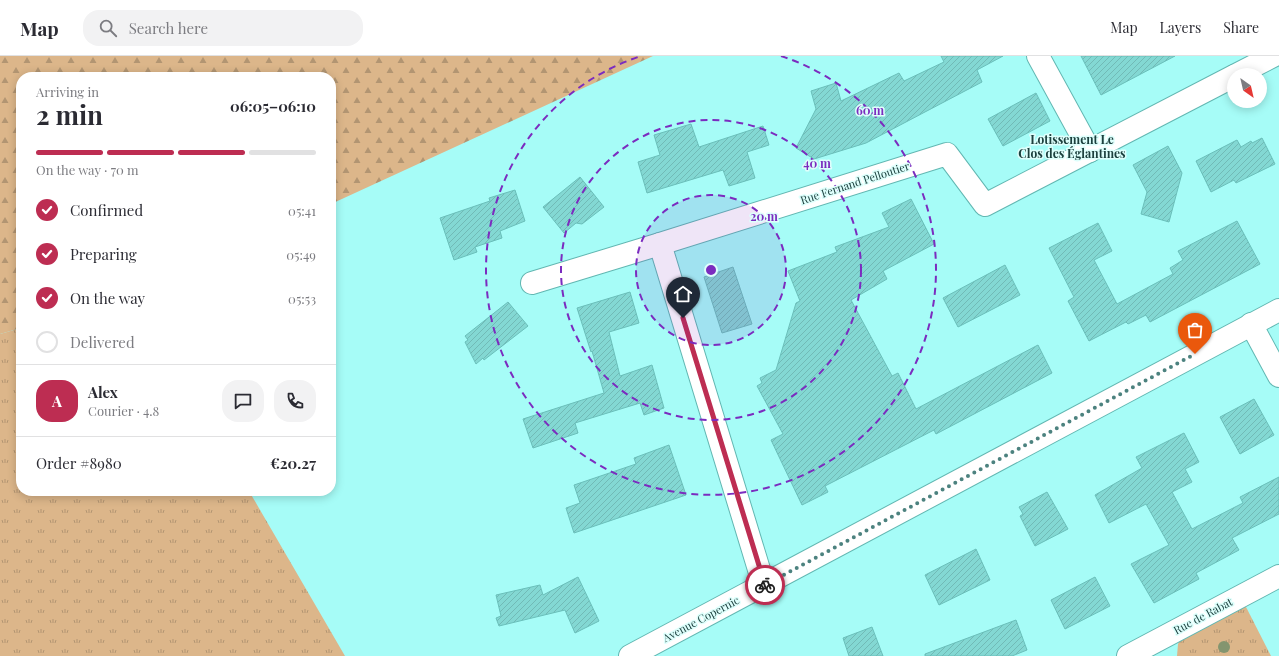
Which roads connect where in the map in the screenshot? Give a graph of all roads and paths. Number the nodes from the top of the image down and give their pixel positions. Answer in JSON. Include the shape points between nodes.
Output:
{"nodes":[{"id":1,"x":1038,"y":56,"type":"edge"},
{"id":2,"x":1273,"y":56,"type":"edge"},
{"id":3,"x":1250,"y":68,"type":"edge"},
{"id":4,"x":1227,"y":80,"type":"edge"},
{"id":5,"x":1090,"y":151,"type":"junction"},
{"id":6,"x":660,"y":244,"type":"junction"},
{"id":7,"x":532,"y":283,"type":"dead end"},
{"id":8,"x":1279,"y":310,"type":"edge"},
{"id":9,"x":1251,"y":324,"type":"junction"},
{"id":10,"x":1279,"y":376,"type":"edge"},
{"id":11,"x":1279,"y":576,"type":"edge"},
{"id":12,"x":764,"y":586,"type":"junction"},
{"id":13,"x":1157,"y":649,"type":"edge"},
{"id":14,"x":630,"y":656,"type":"edge"},
{"id":15,"x":1128,"y":656,"type":"edge"}],
"edges":[{"from":1,"to":5,"type":"street"},
{"from":2,"to":3,"type":"street","name":"Rue Fernand Pelloutier"},
{"from":4,"to":5,"type":"street","name":"Rue Fernand Pelloutier"},
{"from":5,"to":6,"type":"street","name":"Rue Fernand Pelloutier","via":[[985,205],[947,154]]},
{"from":6,"to":7,"type":"street"},
{"from":6,"to":12,"type":"street"},
{"from":8,"to":9,"type":"street","name":"Avenue Copernic"},
{"from":9,"to":10,"type":"street"},
{"from":9,"to":12,"type":"street","name":"Avenue Copernic"},
{"from":11,"to":13,"type":"street","name":"Rue de Rabat"},
{"from":12,"to":14,"type":"street","name":"Avenue Copernic"},
{"from":13,"to":15,"type":"street","name":"Rue de Rabat"}]}
